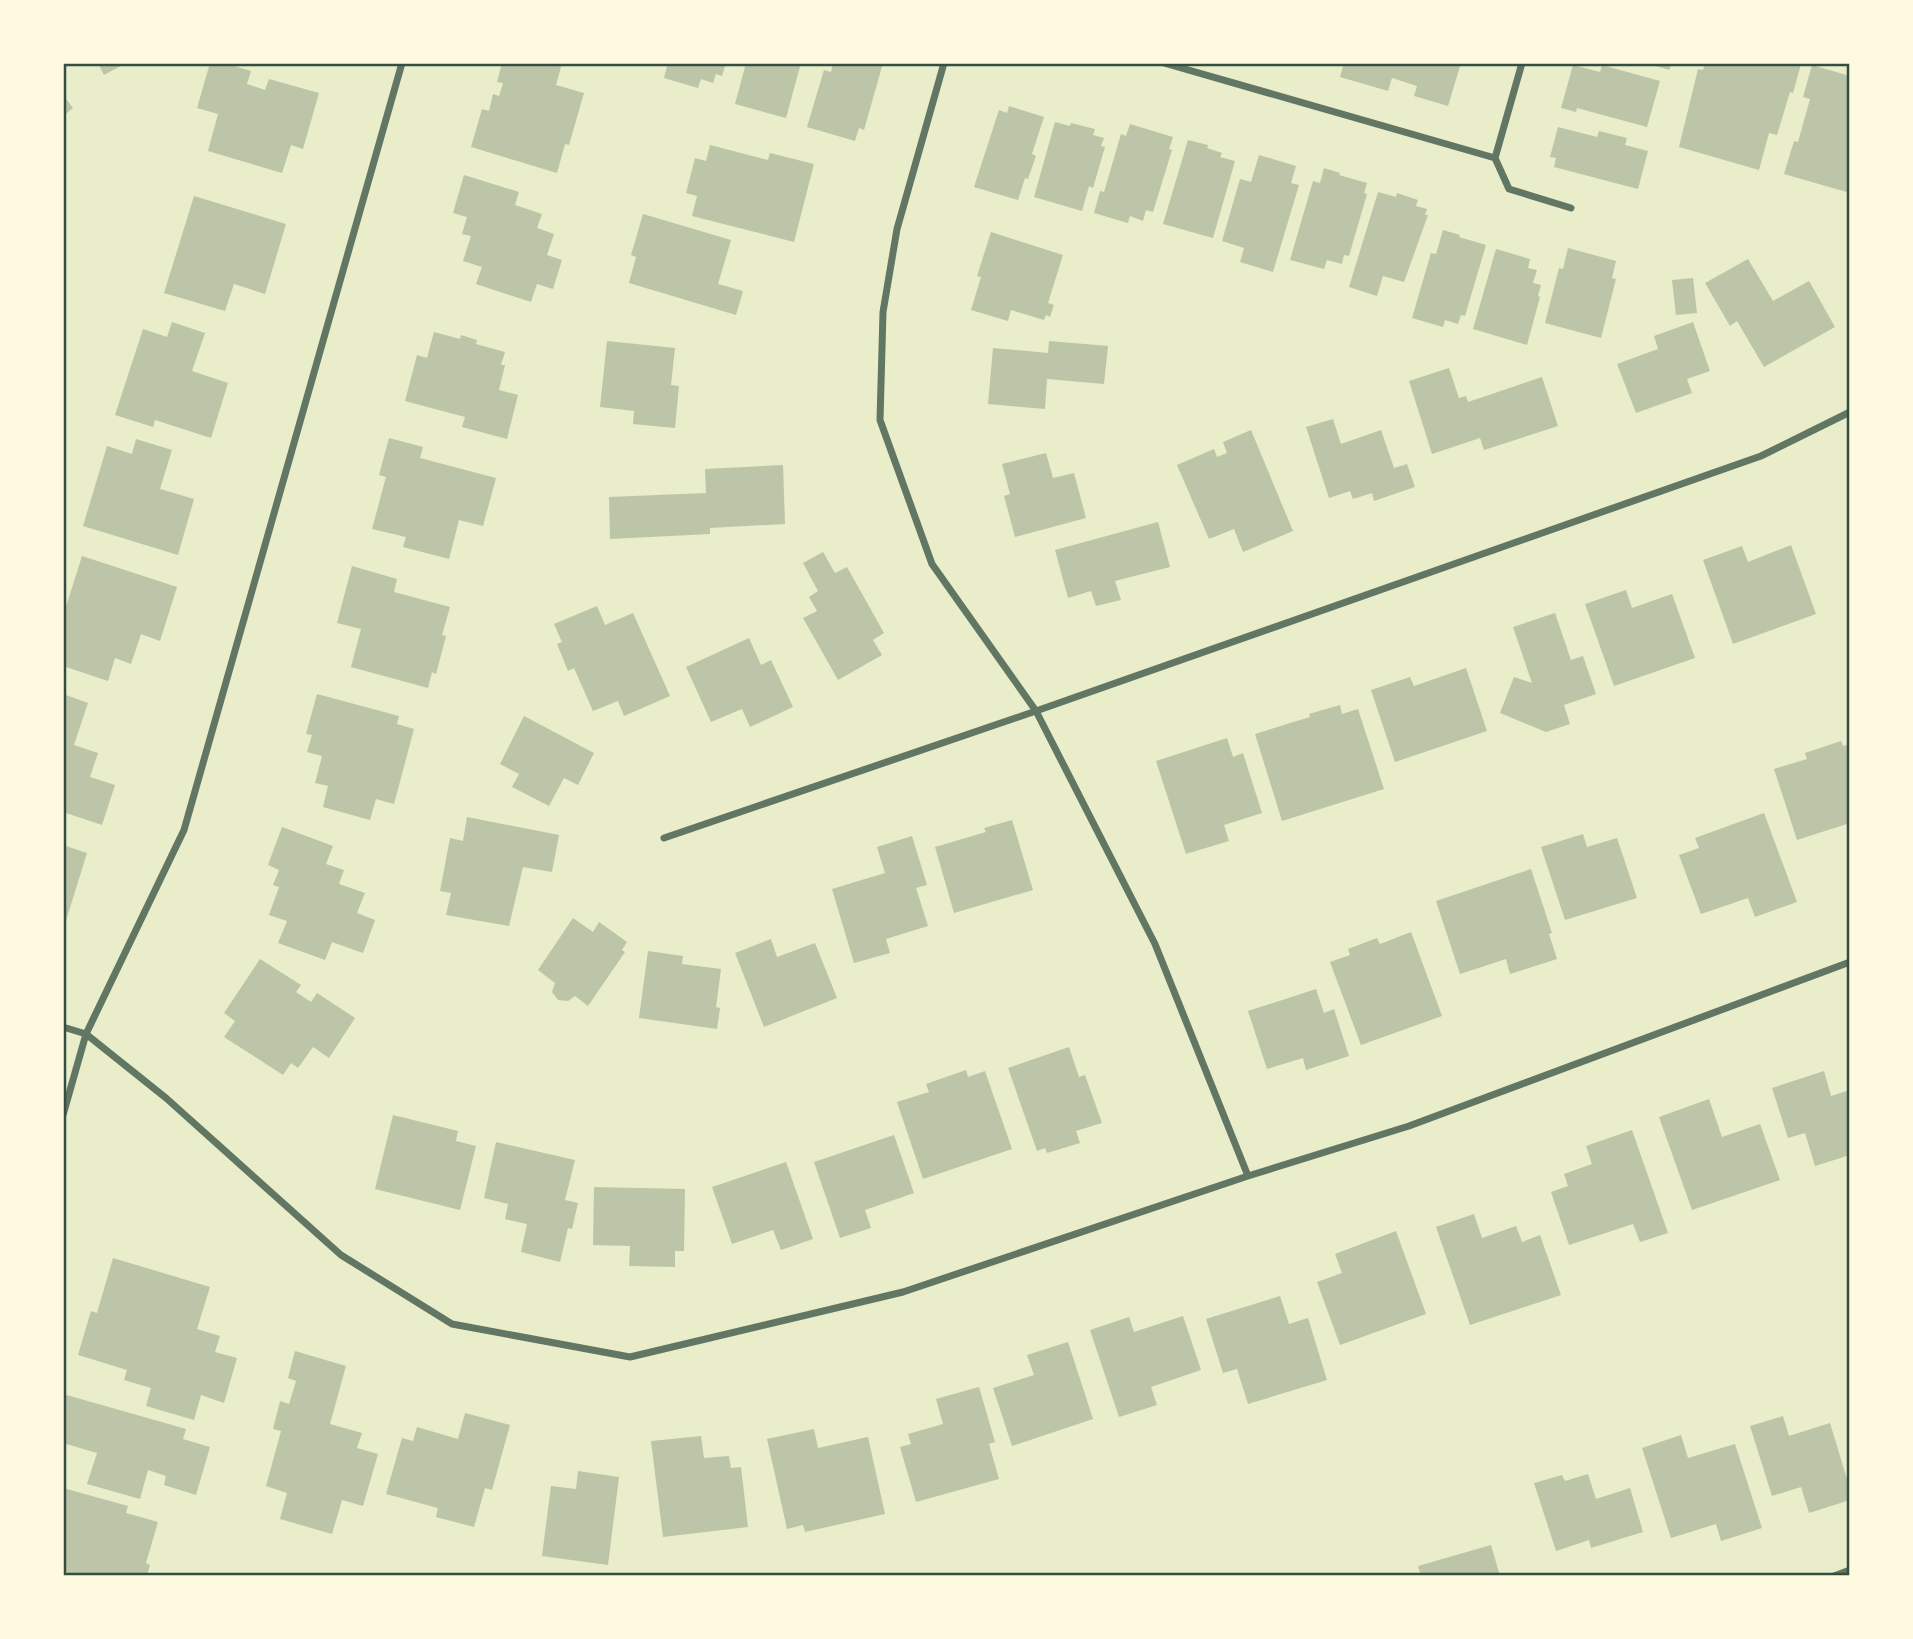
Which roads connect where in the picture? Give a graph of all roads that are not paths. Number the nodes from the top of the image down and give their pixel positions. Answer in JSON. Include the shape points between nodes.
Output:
{"nodes":[{"id":1,"x":401,"y":63,"type":"edge"},
{"id":2,"x":944,"y":63,"type":"edge"},
{"id":3,"x":1164,"y":63,"type":"edge"},
{"id":4,"x":1522,"y":63,"type":"edge"},
{"id":5,"x":1494,"y":158,"type":"junction"},
{"id":6,"x":1571,"y":208,"type":"dead end"},
{"id":7,"x":1850,"y":412,"type":"edge"},
{"id":8,"x":1036,"y":711,"type":"junction"},
{"id":9,"x":664,"y":838,"type":"dead end"},
{"id":10,"x":1850,"y":962,"type":"edge"},
{"id":11,"x":63,"y":1027,"type":"edge"},
{"id":12,"x":86,"y":1034,"type":"junction"},
{"id":13,"x":63,"y":1115,"type":"edge"},
{"id":14,"x":1248,"y":1176,"type":"junction"},
{"id":15,"x":1850,"y":1570,"type":"edge"},
{"id":16,"x":1834,"y":1576,"type":"edge"}],
"edges":[{"from":1,"to":12,"type":"street","via":[[184,830]]},
{"from":2,"to":8,"type":"street","via":[[897,229],[883,312],[880,420],[932,565]]},
{"from":3,"to":5,"type":"street"},
{"from":4,"to":5,"type":"street"},
{"from":5,"to":6,"type":"street","via":[[1509,189]]},
{"from":7,"to":8,"type":"street","via":[[1761,456]]},
{"from":8,"to":9,"type":"street"},
{"from":8,"to":14,"type":"street","via":[[1155,944]]},
{"from":10,"to":14,"type":"street","via":[[1409,1126]]},
{"from":11,"to":12,"type":"street"},
{"from":12,"to":13,"type":"street"},
{"from":12,"to":14,"type":"street","via":[[166,1098],[341,1255],[452,1324],[630,1357],[903,1292]]},
{"from":15,"to":16,"type":"street"}]}
